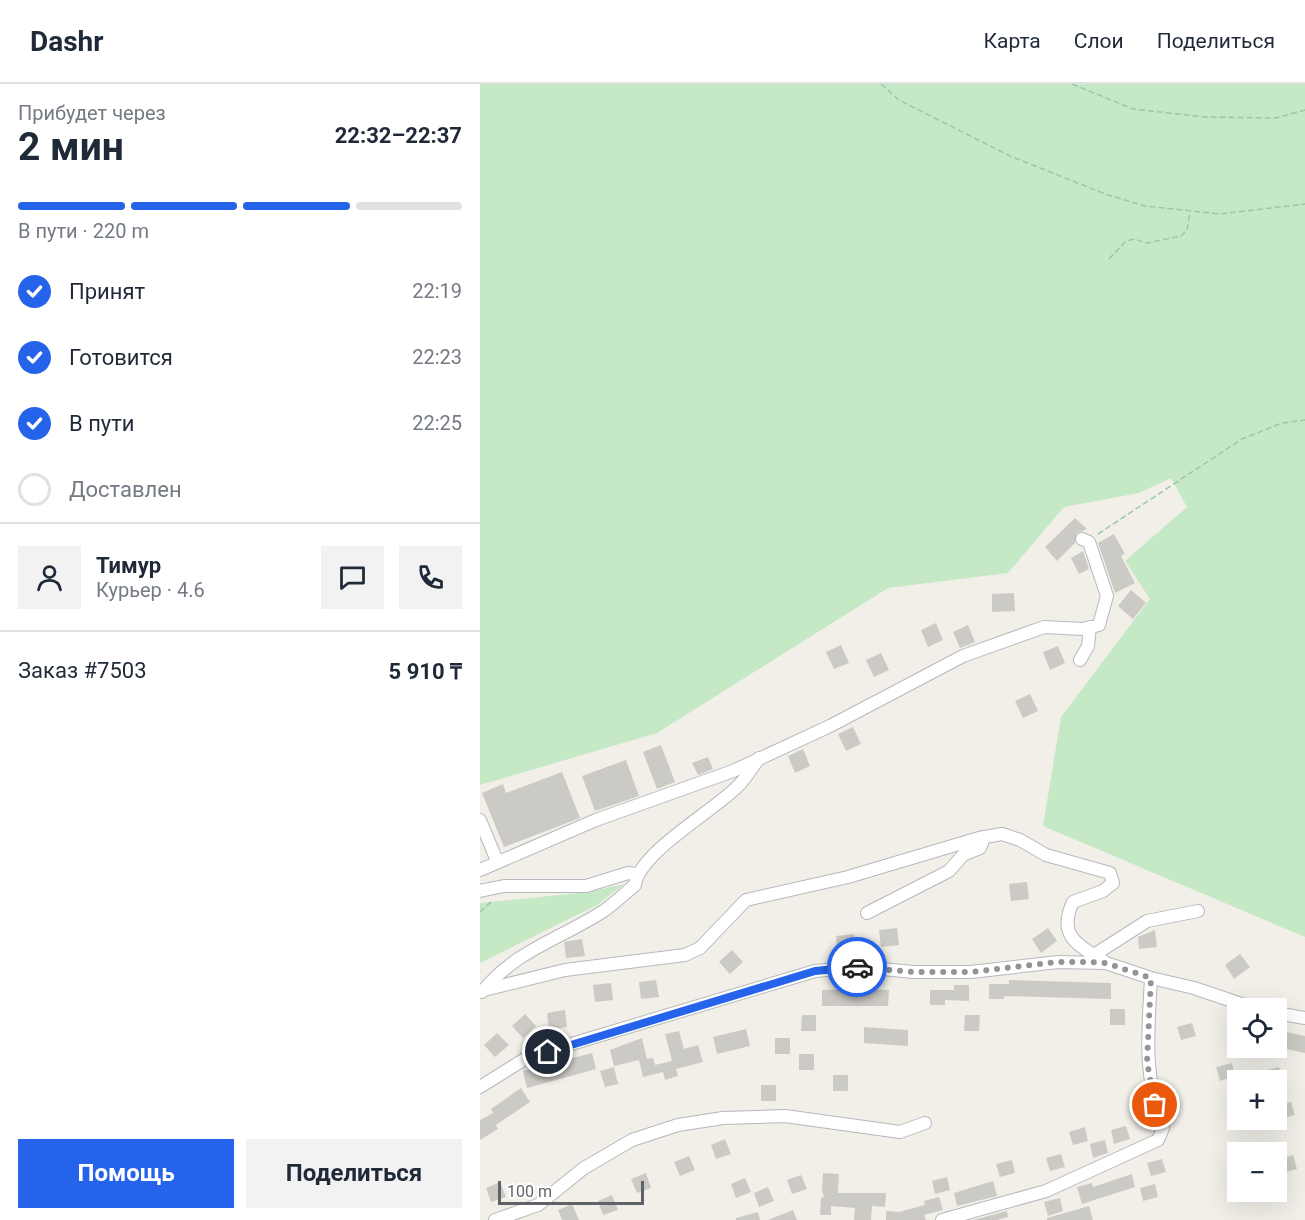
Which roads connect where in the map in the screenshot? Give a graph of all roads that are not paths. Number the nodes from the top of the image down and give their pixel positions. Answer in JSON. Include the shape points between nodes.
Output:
{"nodes":[{"id":1,"x":1086,"y":540,"type":"road end"},
{"id":2,"x":1090,"y":627,"type":"junction"},
{"id":3,"x":1080,"y":660,"type":"dead end"},
{"id":4,"x":760,"y":757,"type":"junction"},
{"id":5,"x":679,"y":784,"type":"dead end"},
{"id":6,"x":480,"y":820,"type":"edge"},
{"id":7,"x":979,"y":838,"type":"junction"},
{"id":8,"x":495,"y":856,"type":"junction"},
{"id":9,"x":480,"y":862,"type":"edge"},
{"id":10,"x":480,"y":870,"type":"edge"},
{"id":11,"x":637,"y":874,"type":"junction"},
{"id":12,"x":480,"y":891,"type":"edge"},
{"id":13,"x":1198,"y":911,"type":"dead end"},
{"id":14,"x":867,"y":913,"type":"dead end"},
{"id":15,"x":1094,"y":955,"type":"junction"},
{"id":16,"x":1106,"y":963,"type":"junction"},
{"id":17,"x":1151,"y":978,"type":"junction"},
{"id":18,"x":482,"y":992,"type":"edge"},
{"id":19,"x":1227,"y":999,"type":"edge"},
{"id":20,"x":1287,"y":1015,"type":"edge"},
{"id":21,"x":1305,"y":1018,"type":"edge"},
{"id":22,"x":480,"y":1087,"type":"edge"},
{"id":23,"x":925,"y":1123,"type":"dead end"},
{"id":24,"x":495,"y":1220,"type":"edge"},
{"id":25,"x":942,"y":1220,"type":"edge"}],
"edges":[{"from":1,"to":2,"type":"street","via":[[1107,596],[1099,625]]},
{"from":2,"to":3,"type":"street","via":[[1088,646]]},
{"from":2,"to":4,"type":"street","via":[[1044,627],[963,656],[830,726]]},
{"from":4,"to":10,"type":"street"},
{"from":4,"to":11,"type":"street","via":[[739,785],[676,835]]},
{"from":5,"to":8,"type":"street"},
{"from":6,"to":8,"type":"street"},
{"from":7,"to":14,"type":"street","via":[[980,849],[963,855],[948,871]]},
{"from":7,"to":15,"type":"street","via":[[1002,834],[1046,855],[1110,873],[1113,883],[1073,902],[1066,915],[1068,931],[1076,945]]},
{"from":7,"to":18,"type":"street","via":[[848,877],[746,900],[700,948],[685,955],[565,969]]},
{"from":8,"to":9,"type":"street"},
{"from":11,"to":12,"type":"street","via":[[628,873],[586,886],[504,886]]},
{"from":11,"to":18,"type":"street","via":[[635,885],[602,912],[523,953],[494,976]]},
{"from":13,"to":15,"type":"street","via":[[1147,921]]},
{"from":15,"to":16,"type":"street"},
{"from":16,"to":17,"type":"street"},
{"from":16,"to":22,"type":"street","via":[[1058,962],[971,972],[862,967],[815,971],[528,1057]]},
{"from":17,"to":19,"type":"street"},
{"from":17,"to":25,"type":"street","via":[[1147,1062],[1163,1128],[1158,1140],[1046,1191]]},
{"from":20,"to":21,"type":"street"},
{"from":23,"to":24,"type":"street","via":[[900,1132],[785,1116],[723,1118],[678,1125],[632,1140],[584,1168],[538,1204]]}]}
